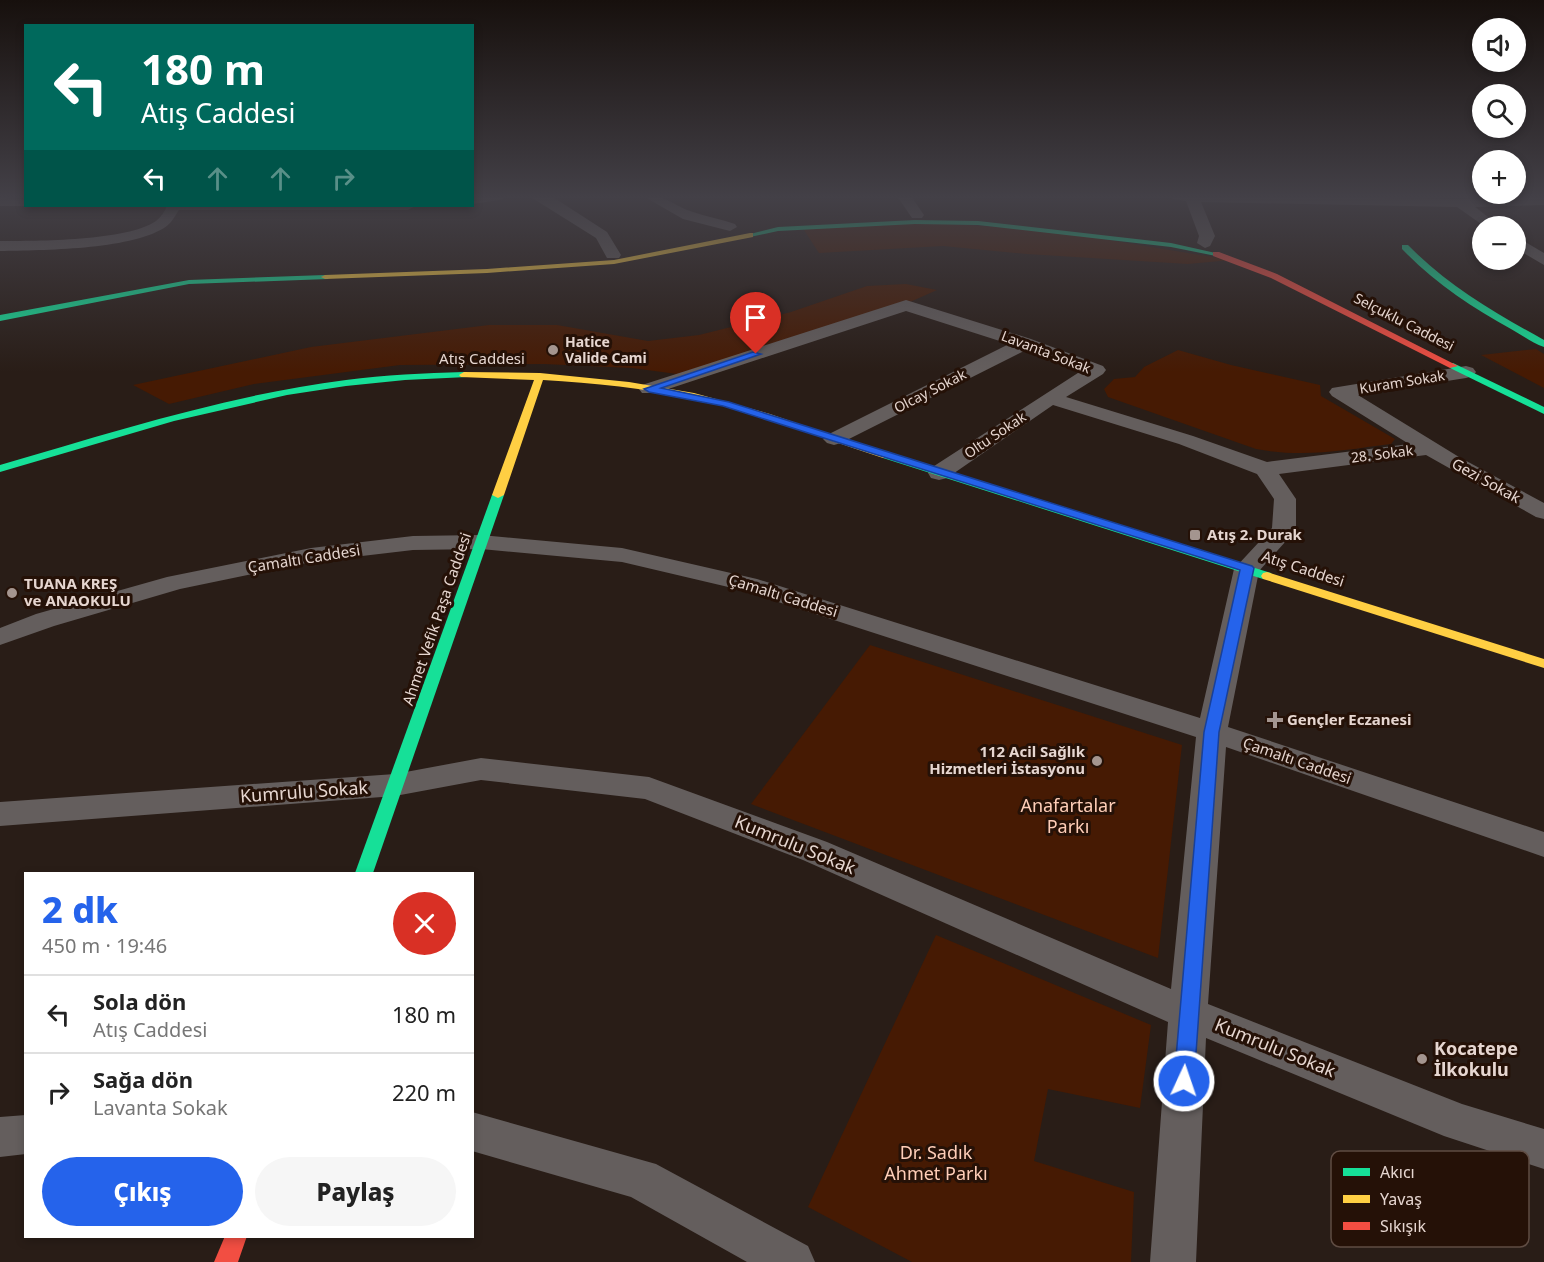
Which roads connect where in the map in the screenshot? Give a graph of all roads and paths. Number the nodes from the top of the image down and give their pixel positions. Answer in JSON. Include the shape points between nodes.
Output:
{"nodes":[{"id":1,"x":613,"y":255,"type":"edge"},
{"id":2,"x":649,"y":255,"type":"edge"},
{"id":3,"x":1218,"y":255,"type":"edge"},
{"id":4,"x":1244,"y":255,"type":"edge"},
{"id":5,"x":1411,"y":255,"type":"edge"},
{"id":6,"x":0,"y":309,"type":"edge"},
{"id":7,"x":0,"y":318,"type":"edge"},
{"id":8,"x":1025,"y":343,"type":"junction"},
{"id":9,"x":1544,"y":344,"type":"edge"},
{"id":10,"x":1466,"y":372,"type":"junction"},
{"id":11,"x":540,"y":376,"type":"junction"},
{"id":12,"x":649,"y":389,"type":"junction"},
{"id":13,"x":1339,"y":392,"type":"joint"},
{"id":14,"x":1050,"y":398,"type":"junction"},
{"id":15,"x":1544,"y":400,"type":"edge"},
{"id":16,"x":1544,"y":411,"type":"edge"},
{"id":17,"x":834,"y":439,"type":"junction"},
{"id":18,"x":1430,"y":448,"type":"junction"},
{"id":19,"x":0,"y":469,"type":"edge"},
{"id":20,"x":1265,"y":469,"type":"junction"},
{"id":21,"x":939,"y":473,"type":"junction"},
{"id":22,"x":1544,"y":512,"type":"edge"},
{"id":23,"x":481,"y":542,"type":"junction"},
{"id":24,"x":1247,"y":568,"type":"junction"},
{"id":25,"x":0,"y":637,"type":"edge"},
{"id":26,"x":1544,"y":664,"type":"edge"},
{"id":27,"x":1212,"y":732,"type":"junction"},
{"id":28,"x":395,"y":785,"type":"junction"},
{"id":29,"x":0,"y":814,"type":"edge"},
{"id":30,"x":1544,"y":845,"type":"edge"},
{"id":31,"x":364,"y":872,"type":"edge"},
{"id":32,"x":1188,"y":1013,"type":"junction"},
{"id":33,"x":474,"y":1132,"type":"edge"},
{"id":34,"x":24,"y":1134,"type":"edge"},
{"id":35,"x":0,"y":1137,"type":"edge"},
{"id":36,"x":1544,"y":1149,"type":"edge"},
{"id":37,"x":235,"y":1238,"type":"edge"},
{"id":38,"x":226,"y":1262,"type":"edge"},
{"id":39,"x":792,"y":1262,"type":"edge"},
{"id":40,"x":1173,"y":1262,"type":"edge"}],
"edges":[{"from":1,"to":6,"type":"main road","name":"Selçuklu Caddesi","via":[[487,265],[198,274]]},
{"from":2,"to":7,"type":"main road","name":"Selçuklu Caddesi","via":[[614,262],[487,271],[189,282]]},
{"from":3,"to":10,"type":"main road","name":"Selçuklu Caddesi","via":[[1274,276]]},
{"from":4,"to":15,"type":"main road","name":"Selçuklu Caddesi","via":[[1289,272]]},
{"from":5,"to":9,"type":"main road","via":[[1490,314]]},
{"from":8,"to":12,"type":"street","name":"Lavanta Sokak","via":[[906,305]]},
{"from":8,"to":14,"type":"street","name":"Lavanta Sokak","via":[[1096,370]]},
{"from":8,"to":17,"type":"street","name":"Olcay Sokak"},
{"from":10,"to":13,"type":"street","name":"Kuram Sokak"},
{"from":10,"to":16,"type":"main road","name":"Selçuklu Caddesi"},
{"from":11,"to":12,"type":"main road","name":"Atış Caddesi"},
{"from":11,"to":19,"type":"main road","name":"Atış Caddesi","via":[[443,375],[348,381],[247,400]]},
{"from":11,"to":23,"type":"main road","name":"Ahmet Vefik Paşa Caddesi"},
{"from":12,"to":17,"type":"main road","name":"Atış Caddesi","via":[[725,404]]},
{"from":13,"to":18,"type":"street","name":"28. Sokak"},
{"from":14,"to":20,"type":"street"},
{"from":14,"to":21,"type":"street","name":"Oltu Sokak"},
{"from":17,"to":21,"type":"main road","name":"Atış Caddesi"},
{"from":18,"to":20,"type":"street","name":"28. Sokak"},
{"from":18,"to":22,"type":"street","name":"Gezi Sokak"},
{"from":20,"to":24,"type":"street","via":[[1286,499],[1284,530]]},
{"from":21,"to":24,"type":"main road","name":"Atış Caddesi"},
{"from":23,"to":25,"type":"street","name":"Çamaltı Caddesi","via":[[413,543],[311,555],[199,577]]},
{"from":23,"to":27,"type":"street","name":"Çamaltı Caddesi","via":[[622,555],[748,584]]},
{"from":23,"to":28,"type":"main road","name":"Ahmet Vefik Paşa Caddesi"},
{"from":24,"to":26,"type":"main road","name":"Atış Caddesi"},
{"from":24,"to":27,"type":"street"},
{"from":27,"to":30,"type":"street","name":"Çamaltı Caddesi"},
{"from":27,"to":32,"type":"street"},
{"from":28,"to":29,"type":"street","name":"Kumrulu Sokak"},
{"from":28,"to":31,"type":"main road","name":"Ahmet Vefik Paşa Caddesi"},
{"from":28,"to":32,"type":"street","name":"Kumrulu Sokak","via":[[480,769],[649,788],[815,851]]},
{"from":32,"to":36,"type":"street","name":"Kumrulu Sokak","via":[[1459,1122]]},
{"from":32,"to":40,"type":"street"},
{"from":33,"to":39,"type":"street","via":[[641,1179]]},
{"from":34,"to":35,"type":"street"},
{"from":37,"to":38,"type":"main road"}]}
